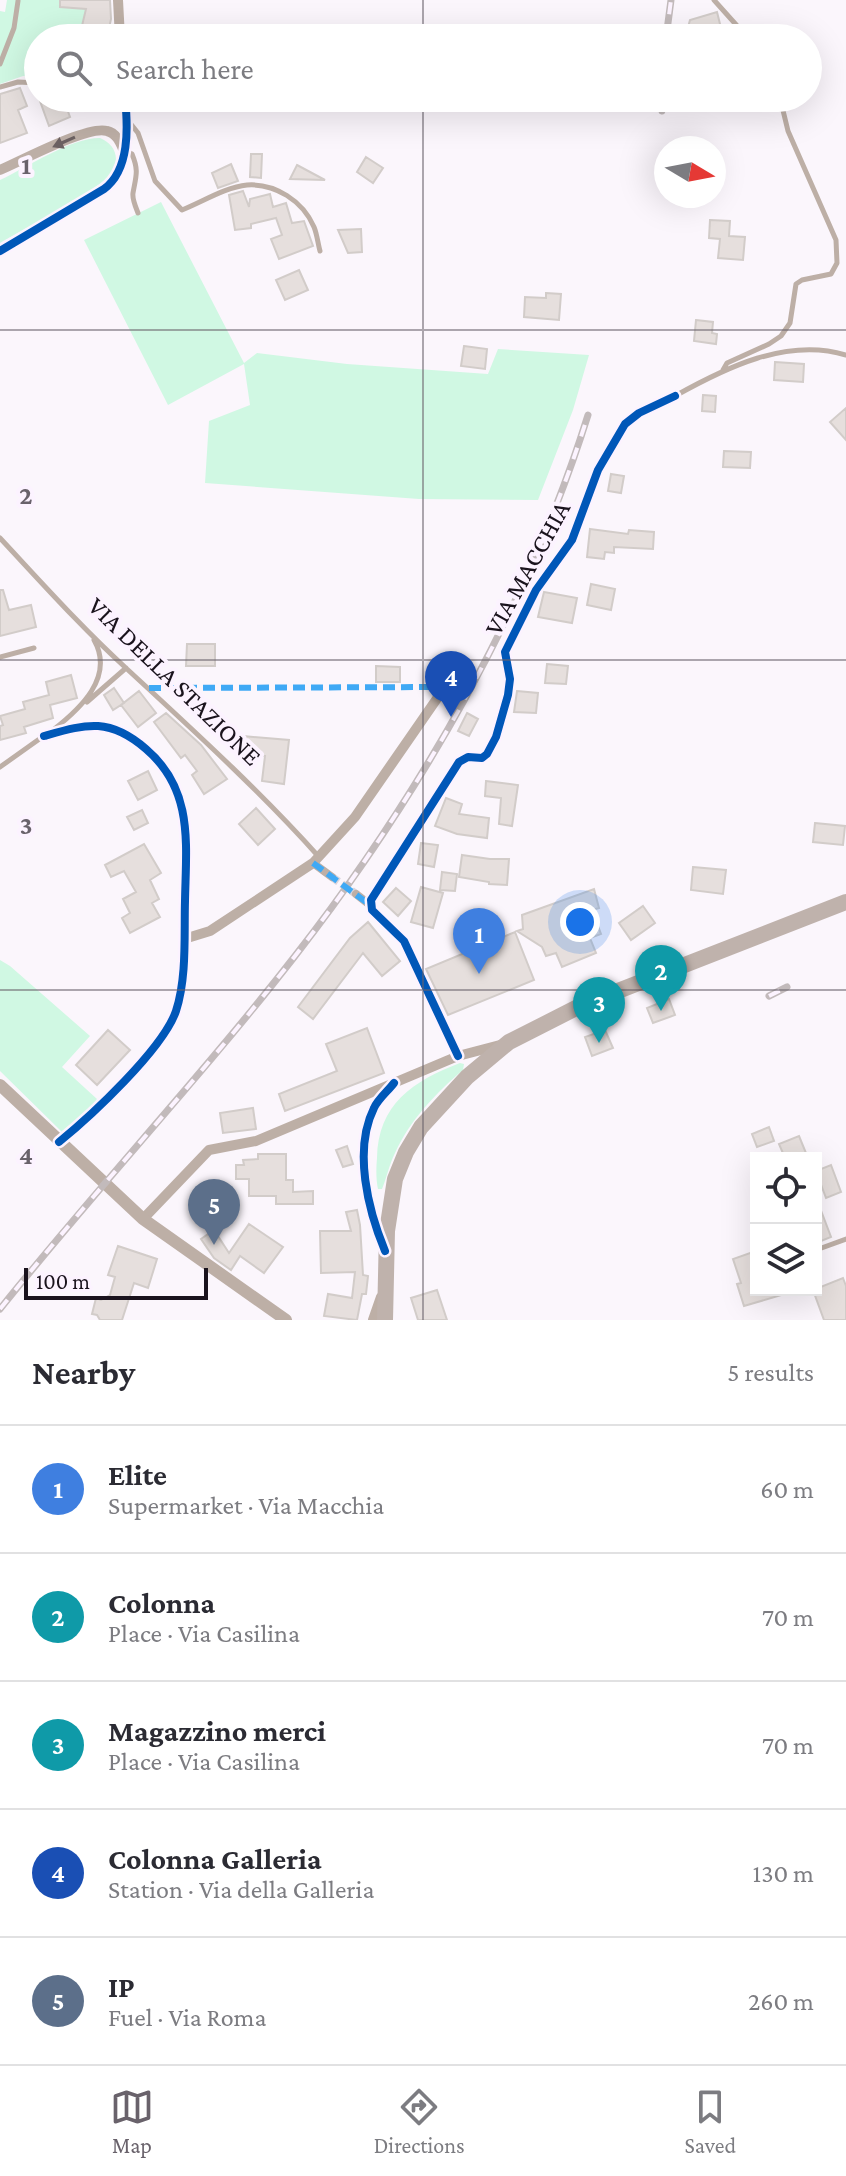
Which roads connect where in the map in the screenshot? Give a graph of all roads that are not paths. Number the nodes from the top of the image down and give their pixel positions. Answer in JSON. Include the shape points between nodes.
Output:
{"nodes":[{"id":1,"x":118,"y":0,"type":"edge"},
{"id":2,"x":714,"y":0,"type":"edge"},
{"id":3,"x":18,"y":1,"type":"edge"},
{"id":4,"x":119,"y":24,"type":"edge"},
{"id":5,"x":735,"y":24,"type":"edge"},
{"id":6,"x":0,"y":64,"type":"edge"},
{"id":7,"x":24,"y":82,"type":"edge"},
{"id":8,"x":0,"y":87,"type":"edge"},
{"id":9,"x":126,"y":112,"type":"edge"},
{"id":10,"x":783,"y":112,"type":"edge"},
{"id":11,"x":126,"y":119,"type":"junction"},
{"id":12,"x":123,"y":149,"type":"junction"},
{"id":13,"x":0,"y":170,"type":"edge"},
{"id":14,"x":138,"y":213,"type":"dead end"},
{"id":15,"x":0,"y":251,"type":"edge"},
{"id":16,"x":320,"y":251,"type":"dead end"},
{"id":17,"x":846,"y":355,"type":"edge"},
{"id":18,"x":723,"y":370,"type":"junction"},
{"id":19,"x":675,"y":396,"type":"joint"},
{"id":20,"x":0,"y":538,"type":"edge"},
{"id":21,"x":87,"y":629,"type":"junction"},
{"id":22,"x":34,"y":648,"type":"dead end"},
{"id":23,"x":0,"y":657,"type":"edge"},
{"id":24,"x":126,"y":668,"type":"junction"},
{"id":25,"x":445,"y":687,"type":"dead end"},
{"id":26,"x":80,"y":708,"type":"junction"},
{"id":27,"x":44,"y":736,"type":"junction"},
{"id":28,"x":0,"y":767,"type":"edge"},
{"id":29,"x":316,"y":860,"type":"junction"},
{"id":30,"x":332,"y":877,"type":"tunnel mouth"},
{"id":31,"x":356,"y":894,"type":"tunnel mouth"},
{"id":32,"x":846,"y":902,"type":"edge"},
{"id":33,"x":370,"y":905,"type":"junction"},
{"id":34,"x":184,"y":939,"type":"junction"},
{"id":35,"x":509,"y":1042,"type":"junction"},
{"id":36,"x":458,"y":1056,"type":"junction"},
{"id":37,"x":394,"y":1083,"type":"junction"},
{"id":38,"x":0,"y":1085,"type":"edge"},
{"id":39,"x":59,"y":1142,"type":"junction"},
{"id":40,"x":143,"y":1219,"type":"junction"},
{"id":41,"x":846,"y":1239,"type":"edge"},
{"id":42,"x":822,"y":1248,"type":"edge"},
{"id":43,"x":385,"y":1251,"type":"junction"},
{"id":44,"x":385,"y":1279,"type":"junction"},
{"id":45,"x":286,"y":1320,"type":"edge"},
{"id":46,"x":373,"y":1320,"type":"edge"},
{"id":47,"x":385,"y":1320,"type":"edge"}],
"edges":[{"from":1,"to":4,"type":"street"},
{"from":2,"to":5,"type":"lane"},
{"from":3,"to":6,"type":"lane"},
{"from":7,"to":8,"type":"lane"},
{"from":9,"to":11,"type":"street"},
{"from":10,"to":18,"type":"lane","via":[[836,240],[837,263],[831,274],[796,284],[790,323],[776,341],[745,352]]},
{"from":11,"to":12,"type":"street"},
{"from":11,"to":16,"type":"lane","via":[[138,133],[155,181],[182,210],[247,185],[270,187],[303,211]]},
{"from":12,"to":13,"type":"street","one_way":true,"via":[[110,132],[95,131]]},
{"from":12,"to":14,"type":"lane","via":[[135,163],[138,182],[133,197]]},
{"from":12,"to":15,"type":"street","via":[[119,172],[109,185]]},
{"from":17,"to":18,"type":"lane","via":[[787,351]]},
{"from":18,"to":19,"type":"lane"},
{"from":19,"to":33,"type":"street","name":"VIA MACCHIA","via":[[639,413],[618,431],[572,540],[536,590],[505,652],[508,695],[492,746],[482,758],[459,762]]},
{"from":20,"to":21,"type":"lane","name":"VIA DELLA STAZIONE"},
{"from":21,"to":24,"type":"lane","name":"VIA DELLA STAZIONE"},
{"from":21,"to":26,"type":"lane","via":[[101,660],[97,681]]},
{"from":22,"to":23,"type":"lane"},
{"from":24,"to":26,"type":"lane"},
{"from":24,"to":29,"type":"lane","name":"VIA DELLA STAZIONE","via":[[279,813]]},
{"from":25,"to":29,"type":"street","via":[[355,817]]},
{"from":26,"to":27,"type":"lane"},
{"from":27,"to":28,"type":"lane"},
{"from":27,"to":34,"type":"street","via":[[92,724],[108,726],[137,741],[172,777],[184,822]]},
{"from":29,"to":30,"type":"street"},
{"from":29,"to":34,"type":"street","via":[[210,931]]},
{"from":31,"to":33,"type":"street"},
{"from":32,"to":35,"type":"main road","via":[[582,1005]]},
{"from":33,"to":36,"type":"street","via":[[404,941]]},
{"from":34,"to":39,"type":"street","via":[[176,1011],[164,1035],[93,1114]]},
{"from":35,"to":36,"type":"street"},
{"from":35,"to":43,"type":"main road","via":[[445,1098],[414,1137],[395,1179]]},
{"from":36,"to":37,"type":"street"},
{"from":37,"to":40,"type":"street","via":[[256,1141],[209,1150]]},
{"from":37,"to":43,"type":"street","via":[[374,1107],[365,1142],[372,1208]]},
{"from":38,"to":39,"type":"street"},
{"from":39,"to":40,"type":"street"},
{"from":40,"to":45,"type":"street"},
{"from":41,"to":42,"type":"lane"},
{"from":43,"to":44,"type":"main road"},
{"from":44,"to":46,"type":"street"},
{"from":44,"to":47,"type":"main road"}]}
